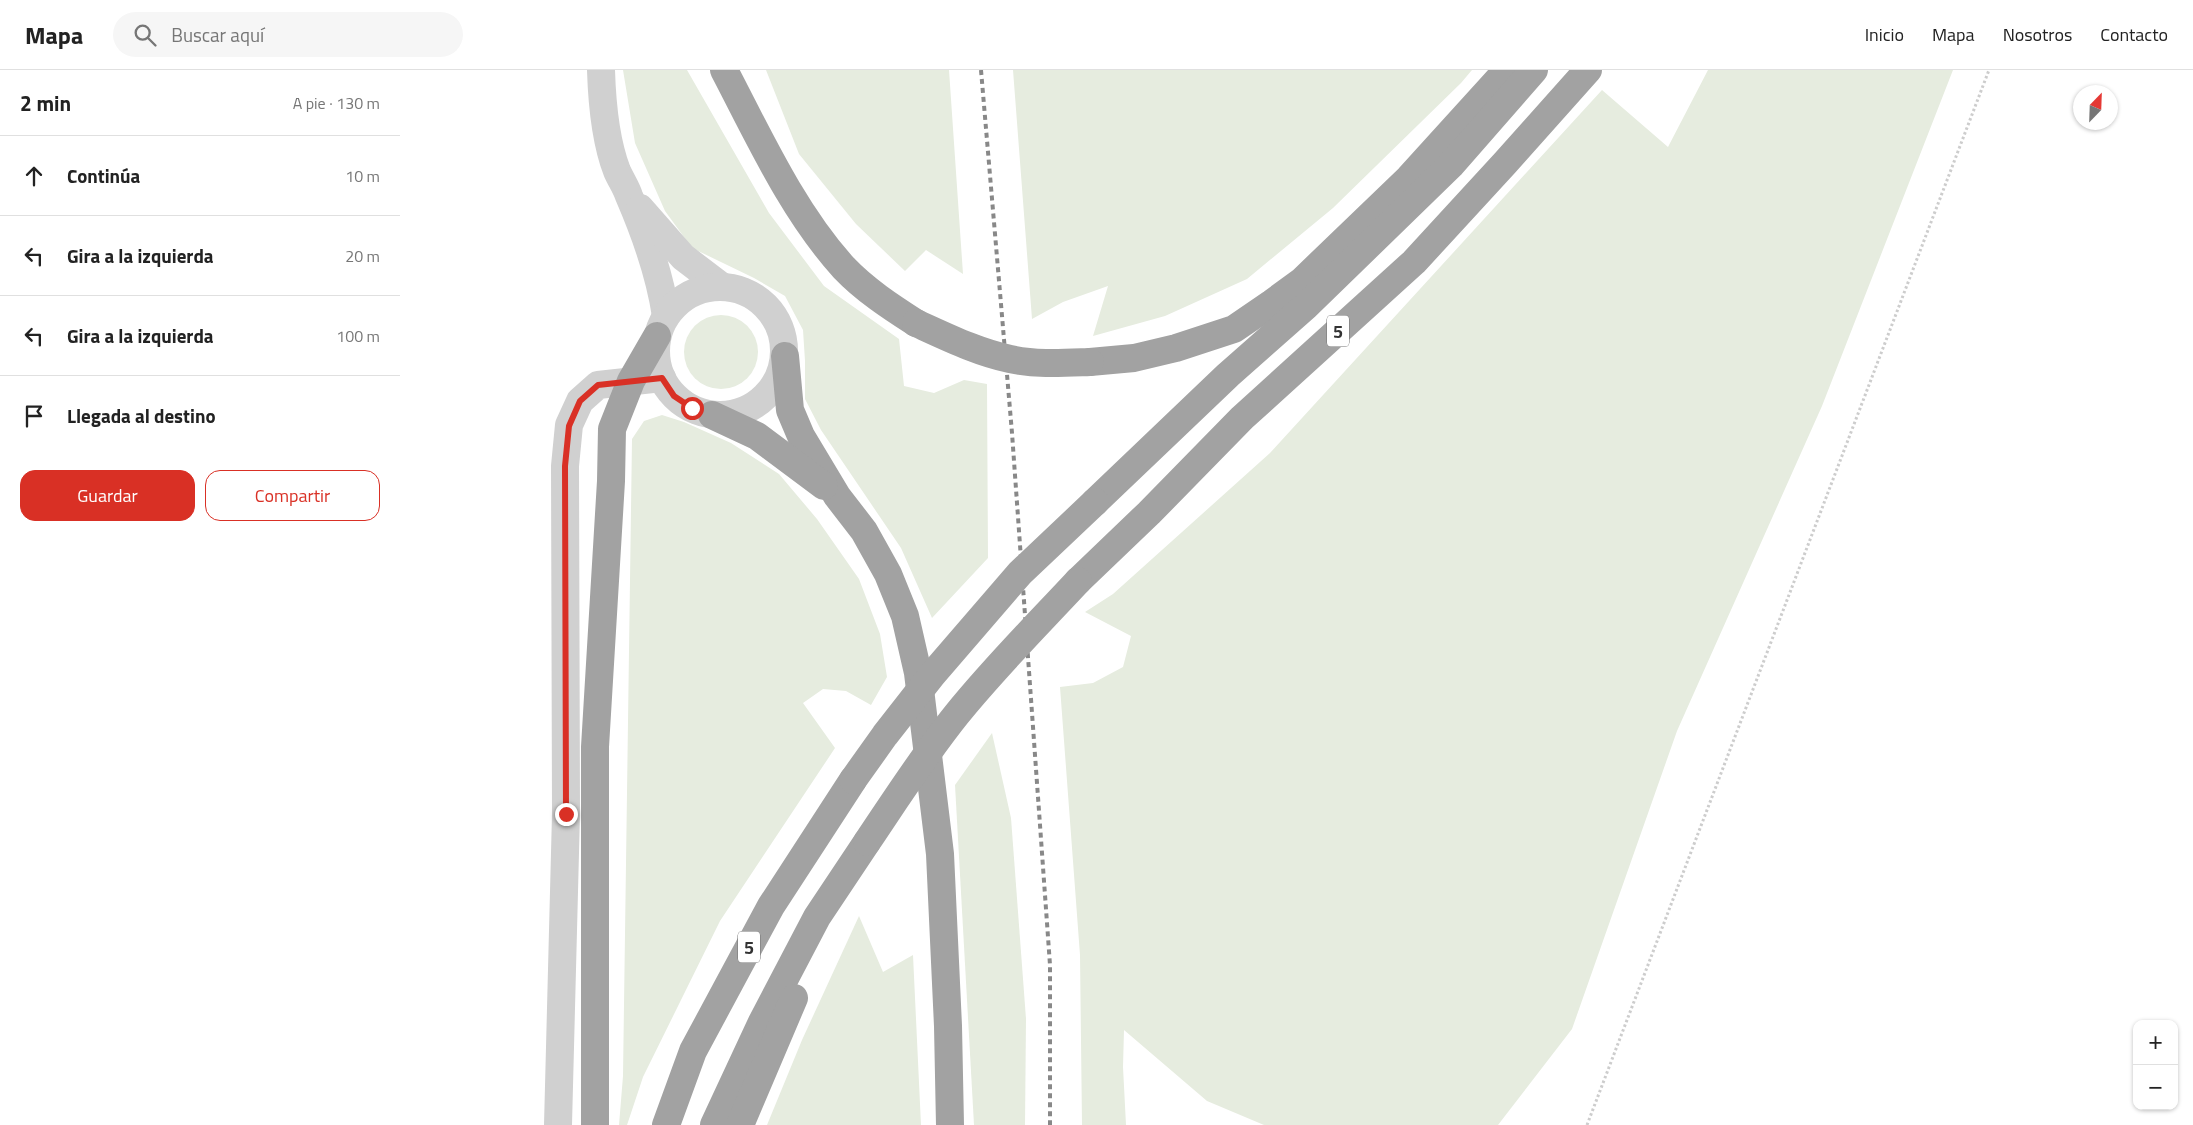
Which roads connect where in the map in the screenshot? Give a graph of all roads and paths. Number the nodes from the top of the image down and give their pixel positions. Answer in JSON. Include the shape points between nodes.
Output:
{"nodes":[{"id":1,"x":601,"y":70,"type":"edge"},
{"id":2,"x":724,"y":70,"type":"edge"},
{"id":3,"x":1507,"y":70,"type":"edge"},
{"id":4,"x":1534,"y":70,"type":"edge"},
{"id":5,"x":1588,"y":70,"type":"edge"},
{"id":6,"x":1989,"y":70,"type":"edge"},
{"id":7,"x":629,"y":195,"type":"junction"},
{"id":8,"x":720,"y":286,"type":"junction"},
{"id":9,"x":662,"y":326,"type":"junction"},
{"id":10,"x":785,"y":356,"type":"junction"},
{"id":11,"x":662,"y":378,"type":"junction"},
{"id":12,"x":632,"y":382,"type":"junction"},
{"id":13,"x":712,"y":415,"type":"junction"},
{"id":14,"x":837,"y":496,"type":"junction"},
{"id":15,"x":845,"y":874,"type":"junction"},
{"id":16,"x":558,"y":1125,"type":"edge"},
{"id":17,"x":595,"y":1125,"type":"edge"},
{"id":18,"x":666,"y":1125,"type":"edge"},
{"id":19,"x":714,"y":1125,"type":"edge"},
{"id":20,"x":740,"y":1125,"type":"edge"},
{"id":21,"x":950,"y":1125,"type":"edge"},
{"id":22,"x":1587,"y":1125,"type":"edge"}],
"edges":[{"from":1,"to":7,"type":"street","via":[[608,138],[617,171]]},
{"from":2,"to":3,"type":"highway","bridge":true,"via":[[761,142],[812,227],[845,268],[878,298],[916,323],[963,345],[1010,359],[1050,364],[1134,358],[1234,329],[1302,281],[1409,178]]},
{"from":4,"to":18,"type":"highway","number":"5","bridge":true,"via":[[1451,165],[1306,306],[1228,375],[1020,573],[932,675],[852,780],[762,923],[693,1051]]},
{"from":5,"to":15,"type":"highway","number":"5","bridge":true,"via":[[1414,262],[1242,418],[1012,651],[957,714],[916,768]]},
{"from":6,"to":22,"type":"path"},
{"from":7,"to":8,"type":"street","via":[[683,257]]},
{"from":7,"to":9,"type":"street","via":[[663,294]]},
{"from":8,"to":9,"type":"street","via":[[699,290],[680,300]]},
{"from":8,"to":10,"type":"street","via":[[742,290],[760,300],[775,315],[783,335]]},
{"from":9,"to":11,"type":"street","via":[[656,357]]},
{"from":9,"to":12,"type":"highway"},
{"from":10,"to":13,"type":"street","via":[[780,376],[769,394],[734,414]]},
{"from":10,"to":14,"type":"highway","via":[[790,410],[801,436]]},
{"from":11,"to":12,"type":"street"},
{"from":11,"to":13,"type":"street","via":[[674,396],[692,408]]},
{"from":12,"to":16,"type":"street","via":[[598,385],[580,401],[569,426],[567,442],[566,814]]},
{"from":12,"to":17,"type":"highway","via":[[612,429],[595,747]]},
{"from":13,"to":14,"type":"highway","via":[[757,436]]},
{"from":14,"to":21,"type":"highway","via":[[864,531],[888,574],[905,616],[918,672],[940,854]]},
{"from":15,"to":19,"type":"highway","number":"5","via":[[817,917],[762,1022]]},
{"from":15,"to":20,"type":"highway"}]}
